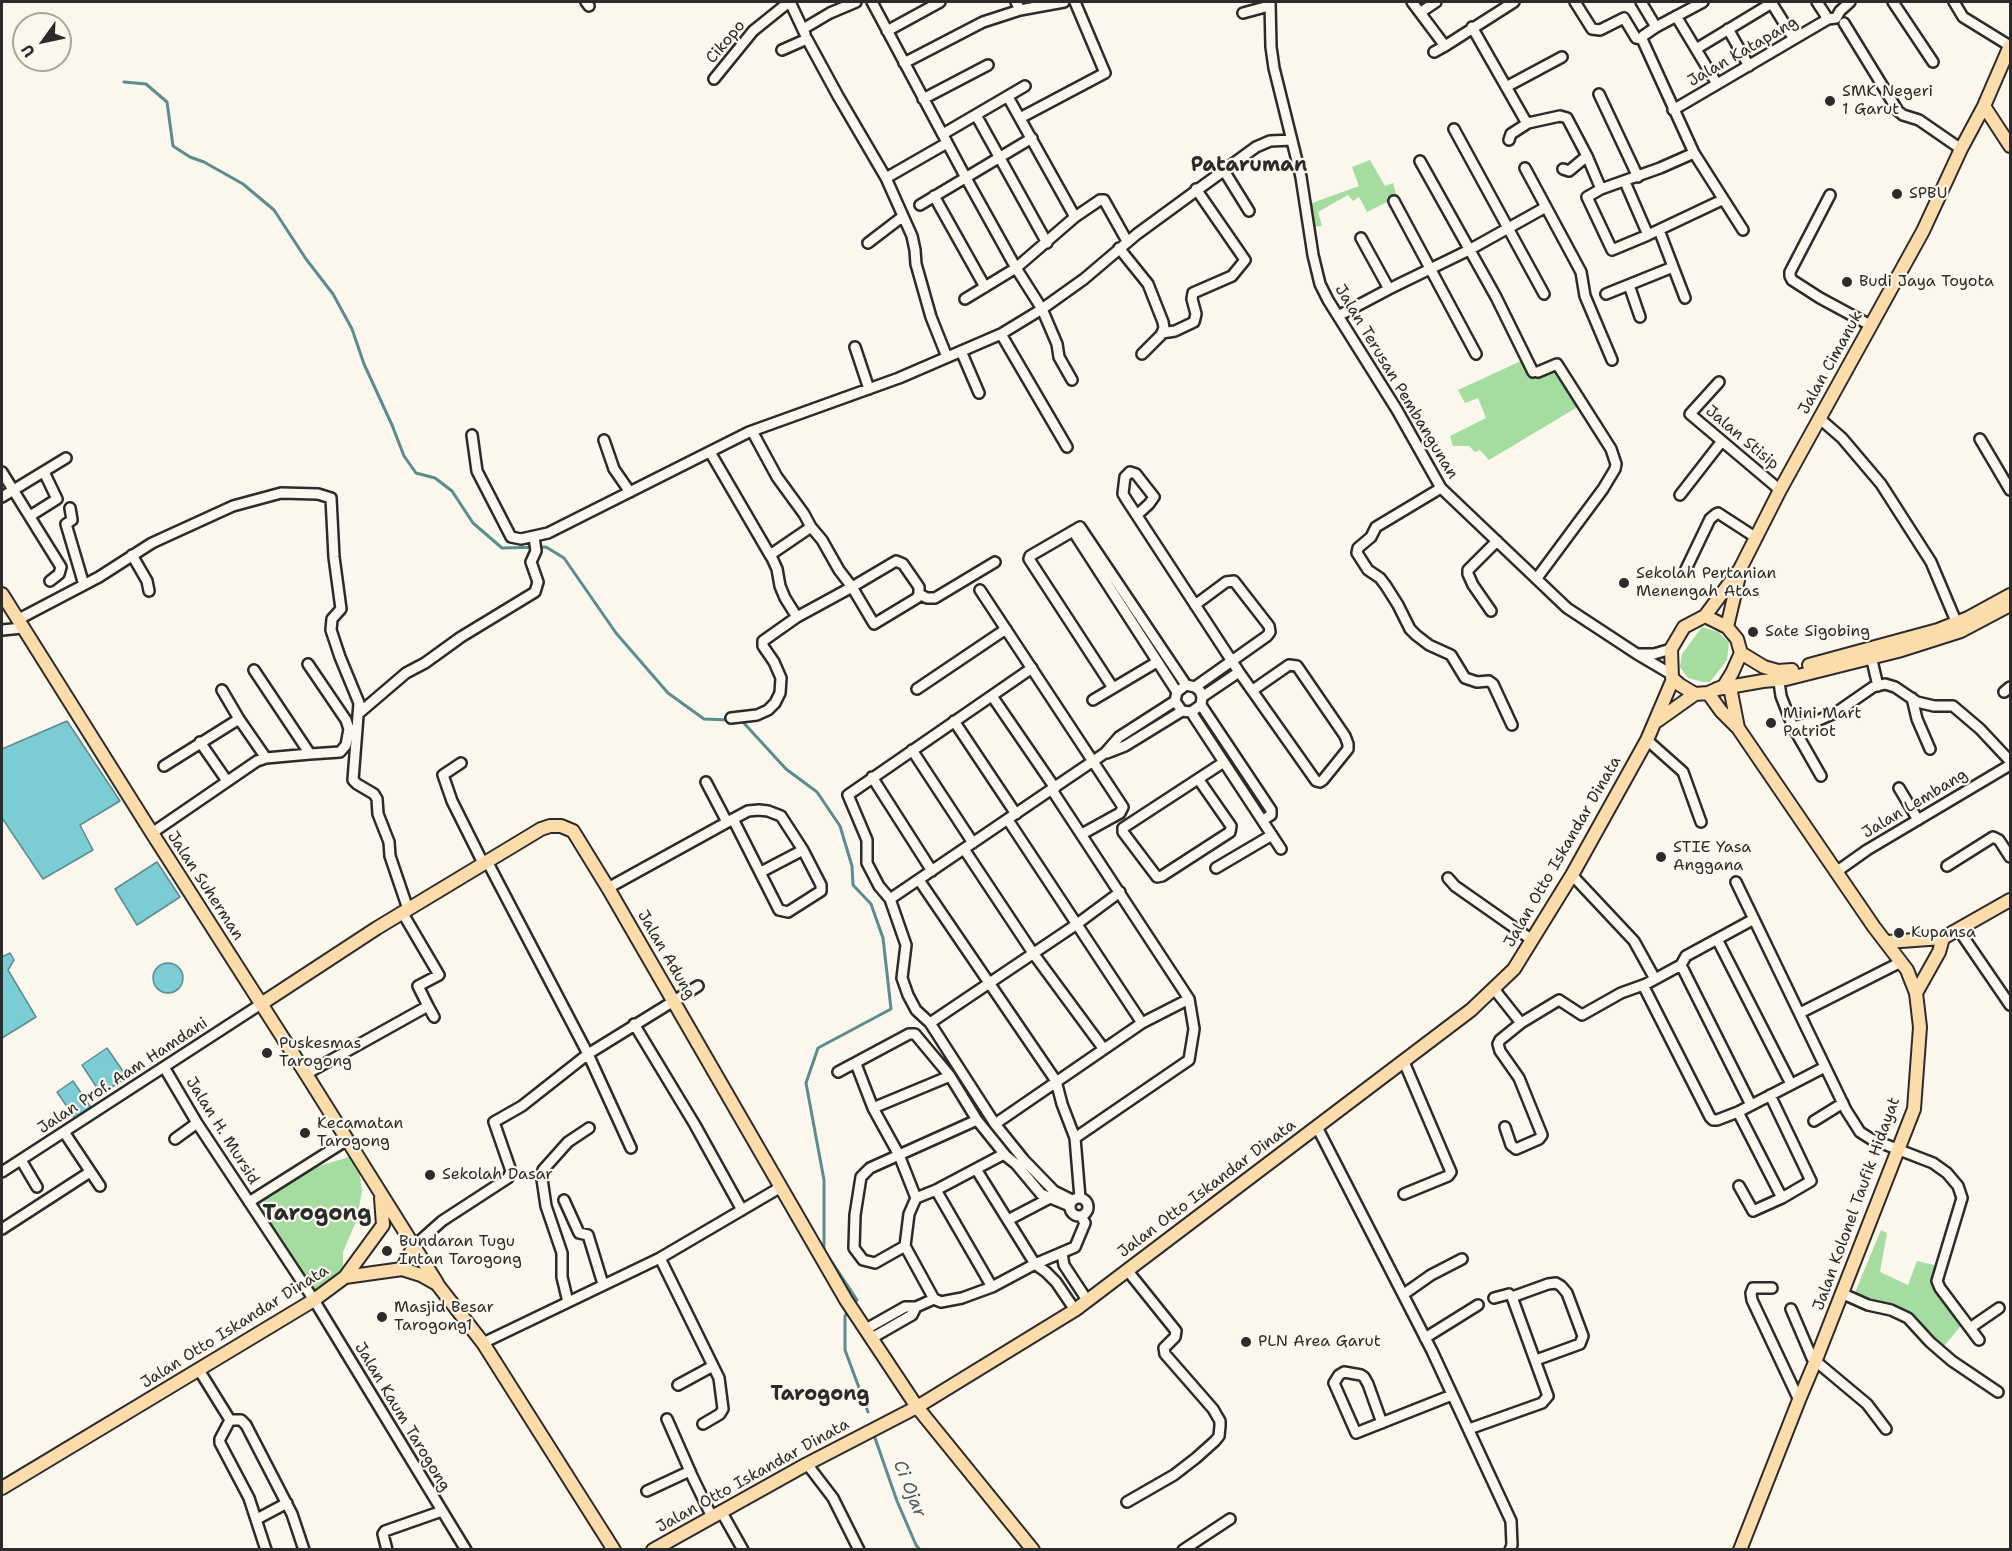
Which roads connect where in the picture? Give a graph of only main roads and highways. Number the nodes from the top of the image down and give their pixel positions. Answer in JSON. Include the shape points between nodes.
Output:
{"nodes":[{"id":1,"x":2010,"y":46,"type":"edge"},
{"id":2,"x":1984,"y":105,"type":"junction"},
{"id":3,"x":2010,"y":146,"type":"edge"},
{"id":4,"x":1740,"y":569,"type":"junction"},
{"id":5,"x":2,"y":594,"type":"edge"},
{"id":6,"x":2010,"y":604,"type":"edge"},
{"id":7,"x":1705,"y":616,"type":"junction"},
{"id":8,"x":1727,"y":627,"type":"junction"},
{"id":9,"x":1741,"y":653,"type":"junction"},
{"id":10,"x":1764,"y":667,"type":"junction"},
{"id":11,"x":1778,"y":675,"type":"junction"},
{"id":12,"x":1672,"y":677,"type":"junction"},
{"id":13,"x":1763,"y":681,"type":"junction"},
{"id":14,"x":1729,"y":684,"type":"junction"},
{"id":15,"x":1712,"y":691,"type":"junction"},
{"id":16,"x":1695,"y":694,"type":"junction"},
{"id":17,"x":1656,"y":722,"type":"junction"},
{"id":18,"x":1738,"y":728,"type":"junction"},
{"id":19,"x":2010,"y":900,"type":"edge"},
{"id":20,"x":1944,"y":938,"type":"junction"},
{"id":21,"x":1887,"y":942,"type":"junction"},
{"id":22,"x":1916,"y":993,"type":"junction"},
{"id":23,"x":261,"y":1004,"type":"junction"},
{"id":24,"x":381,"y":1196,"type":"junction"},
{"id":25,"x":383,"y":1225,"type":"junction"},
{"id":26,"x":402,"y":1227,"type":"junction"},
{"id":27,"x":414,"y":1246,"type":"junction"},
{"id":28,"x":358,"y":1259,"type":"junction"},
{"id":29,"x":402,"y":1269,"type":"junction"},
{"id":30,"x":368,"y":1273,"type":"junction"},
{"id":31,"x":345,"y":1277,"type":"junction"},
{"id":32,"x":437,"y":1284,"type":"junction"},
{"id":33,"x":917,"y":1407,"type":"junction"},
{"id":34,"x":2,"y":1488,"type":"edge"},
{"id":35,"x":667,"y":1546,"type":"edge"},
{"id":36,"x":614,"y":1550,"type":"edge"},
{"id":37,"x":652,"y":1550,"type":"edge"},
{"id":38,"x":1033,"y":1550,"type":"edge"},
{"id":39,"x":1740,"y":1550,"type":"edge"}],
"edges":[{"from":1,"to":2,"type":"main road","name":"Jalan Cimanuk"},
{"from":2,"to":3,"type":"main road"},
{"from":2,"to":4,"type":"main road","name":"Jalan Cimanuk","via":[[1923,231]]},
{"from":4,"to":7,"type":"main road"},
{"from":4,"to":8,"type":"main road"},
{"from":5,"to":23,"type":"main road","name":"Jalan Suherman"},
{"from":6,"to":11,"type":"main road","via":[[1941,639],[1870,654],[1786,679]]},
{"from":7,"to":8,"type":"main road"},
{"from":7,"to":12,"type":"main road","via":[[1684,627],[1671,650]]},
{"from":8,"to":9,"type":"main road","via":[[1737,639]]},
{"from":9,"to":10,"type":"main road"},
{"from":9,"to":14,"type":"main road"},
{"from":10,"to":11,"type":"main road"},
{"from":10,"to":13,"type":"main road"},
{"from":11,"to":13,"type":"main road"},
{"from":12,"to":16,"type":"main road"},
{"from":12,"to":17,"type":"main road","name":"Jalan Otto Iskandar Dinata"},
{"from":13,"to":14,"type":"main road"},
{"from":14,"to":15,"type":"main road"},
{"from":14,"to":18,"type":"main road"},
{"from":15,"to":16,"type":"main road"},
{"from":15,"to":18,"type":"main road","via":[[1720,711]]},
{"from":16,"to":17,"type":"main road"},
{"from":17,"to":33,"type":"main road","name":"Jalan Otto Iskandar Dinata","via":[[1572,875],[1514,969],[1471,1011],[1075,1310]]},
{"from":18,"to":21,"type":"main road","name":"Jalan Kolonel Taufik Hidayat"},
{"from":19,"to":20,"type":"main road"},
{"from":20,"to":21,"type":"main road"},
{"from":20,"to":22,"type":"main road"},
{"from":21,"to":22,"type":"main road","name":"Jalan Kolonel Taufik Hidayat","via":[[1907,970]]},
{"from":22,"to":39,"type":"main road","name":"Jalan Kolonel Taufik Hidayat","via":[[1920,1028],[1914,1108]]},
{"from":23,"to":24,"type":"main road","name":"Jalan Suherman"},
{"from":23,"to":33,"type":"main road","name":"Jalan Adung","via":[[541,829],[561,826],[573,831],[846,1300]]},
{"from":24,"to":25,"type":"main road"},
{"from":24,"to":26,"type":"main road","name":"Jalan Suherman"},
{"from":25,"to":26,"type":"main road"},
{"from":25,"to":28,"type":"main road"},
{"from":26,"to":27,"type":"main road"},
{"from":27,"to":29,"type":"main road"},
{"from":27,"to":32,"type":"main road"},
{"from":28,"to":30,"type":"main road"},
{"from":28,"to":31,"type":"main road"},
{"from":29,"to":30,"type":"main road","name":"Jalan Otto Iskandar Dinata"},
{"from":29,"to":32,"type":"main road","name":"Jalan Otto Iskandar Dinata"},
{"from":30,"to":31,"type":"main road","name":"Jalan Otto Iskandar Dinata"},
{"from":31,"to":34,"type":"main road","name":"Jalan Otto Iskandar Dinata","via":[[314,1300]]},
{"from":32,"to":36,"type":"main road","name":"Jalan Otto Iskandar Dinata","via":[[483,1343]]},
{"from":33,"to":35,"type":"main road","name":"Jalan Otto Iskandar Dinata","via":[[717,1514]]},
{"from":33,"to":38,"type":"main road","name":"Jalan Adung"},
{"from":35,"to":37,"type":"main road","name":"Jalan Otto Iskandar Dinata"}]}
